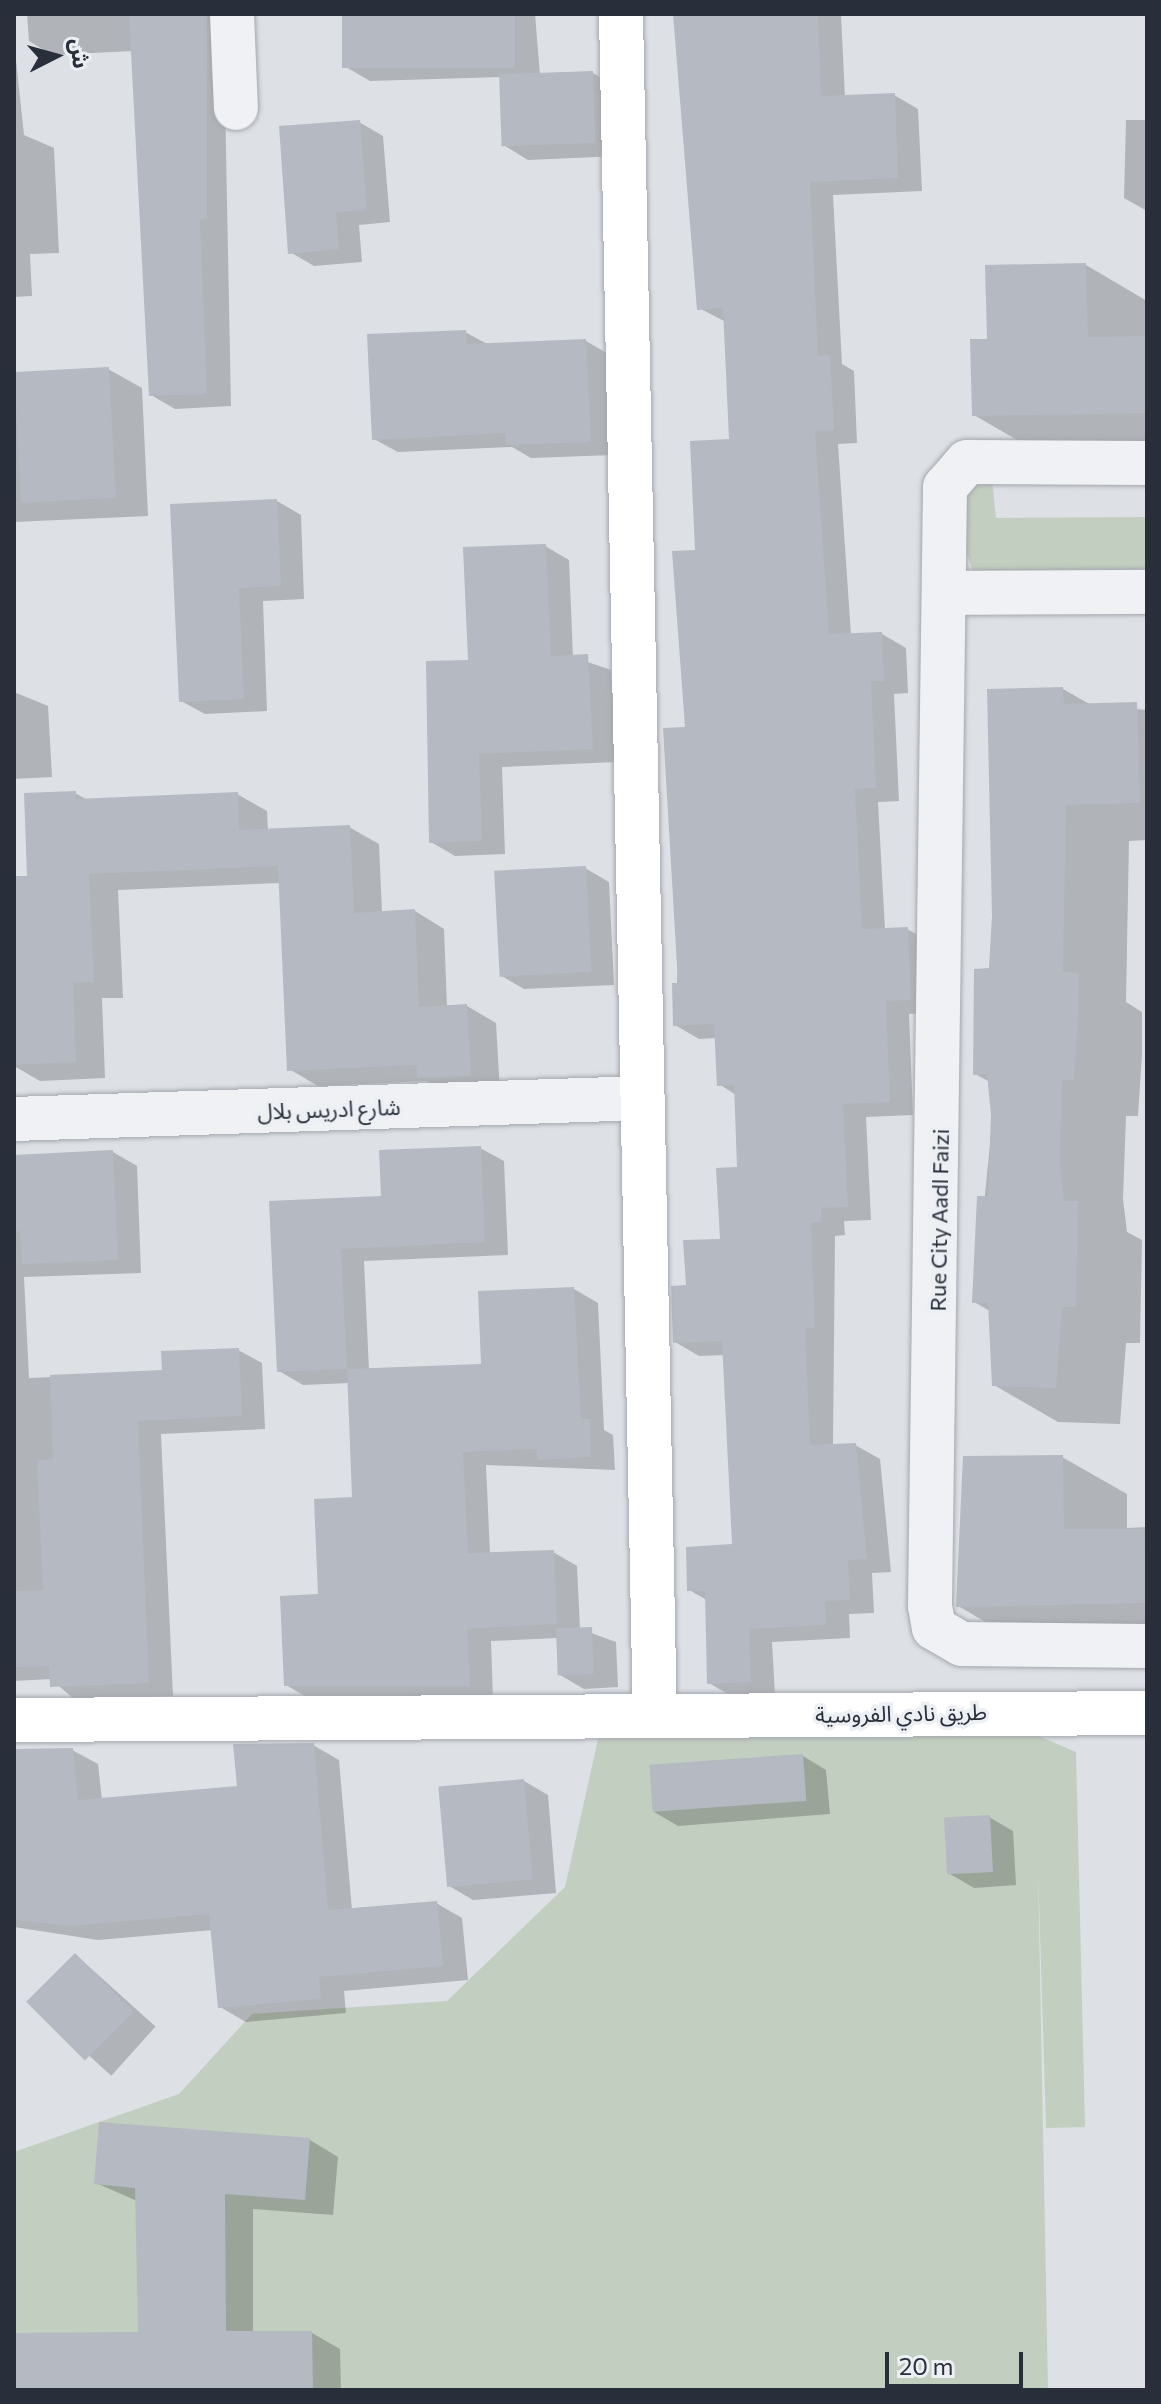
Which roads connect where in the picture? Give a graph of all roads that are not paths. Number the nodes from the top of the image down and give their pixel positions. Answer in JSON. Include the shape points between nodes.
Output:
{"nodes":[{"id":1,"x":232,"y":14,"type":"edge"},
{"id":2,"x":621,"y":14,"type":"edge"},
{"id":3,"x":236,"y":108,"type":"dead end"},
{"id":4,"x":1147,"y":463,"type":"edge"},
{"id":5,"x":1147,"y":592,"type":"edge"},
{"id":6,"x":946,"y":593,"type":"junction"},
{"id":7,"x":643,"y":1098,"type":"junction"},
{"id":8,"x":14,"y":1119,"type":"edge"},
{"id":9,"x":1147,"y":1646,"type":"edge"},
{"id":10,"x":1147,"y":1713,"type":"edge"},
{"id":11,"x":655,"y":1716,"type":"junction"},
{"id":12,"x":14,"y":1720,"type":"edge"}],
"edges":[{"from":1,"to":3,"type":"street"},
{"from":2,"to":7,"type":"main road"},
{"from":4,"to":6,"type":"street","name":"Rue City Aadl Faizi","via":[[959,466],[945,487]]},
{"from":5,"to":6,"type":"street"},
{"from":6,"to":9,"type":"street","name":"Rue City Aadl Faizi","via":[[930,1617],[943,1638],[962,1644]]},
{"from":7,"to":8,"type":"street","name":"شارع ادريس بلال"},
{"from":7,"to":11,"type":"main road"},
{"from":10,"to":11,"type":"main road","name":"طريق نادي الفروسية"},
{"from":11,"to":12,"type":"main road","name":"طريق نادي الفروسية"}]}
